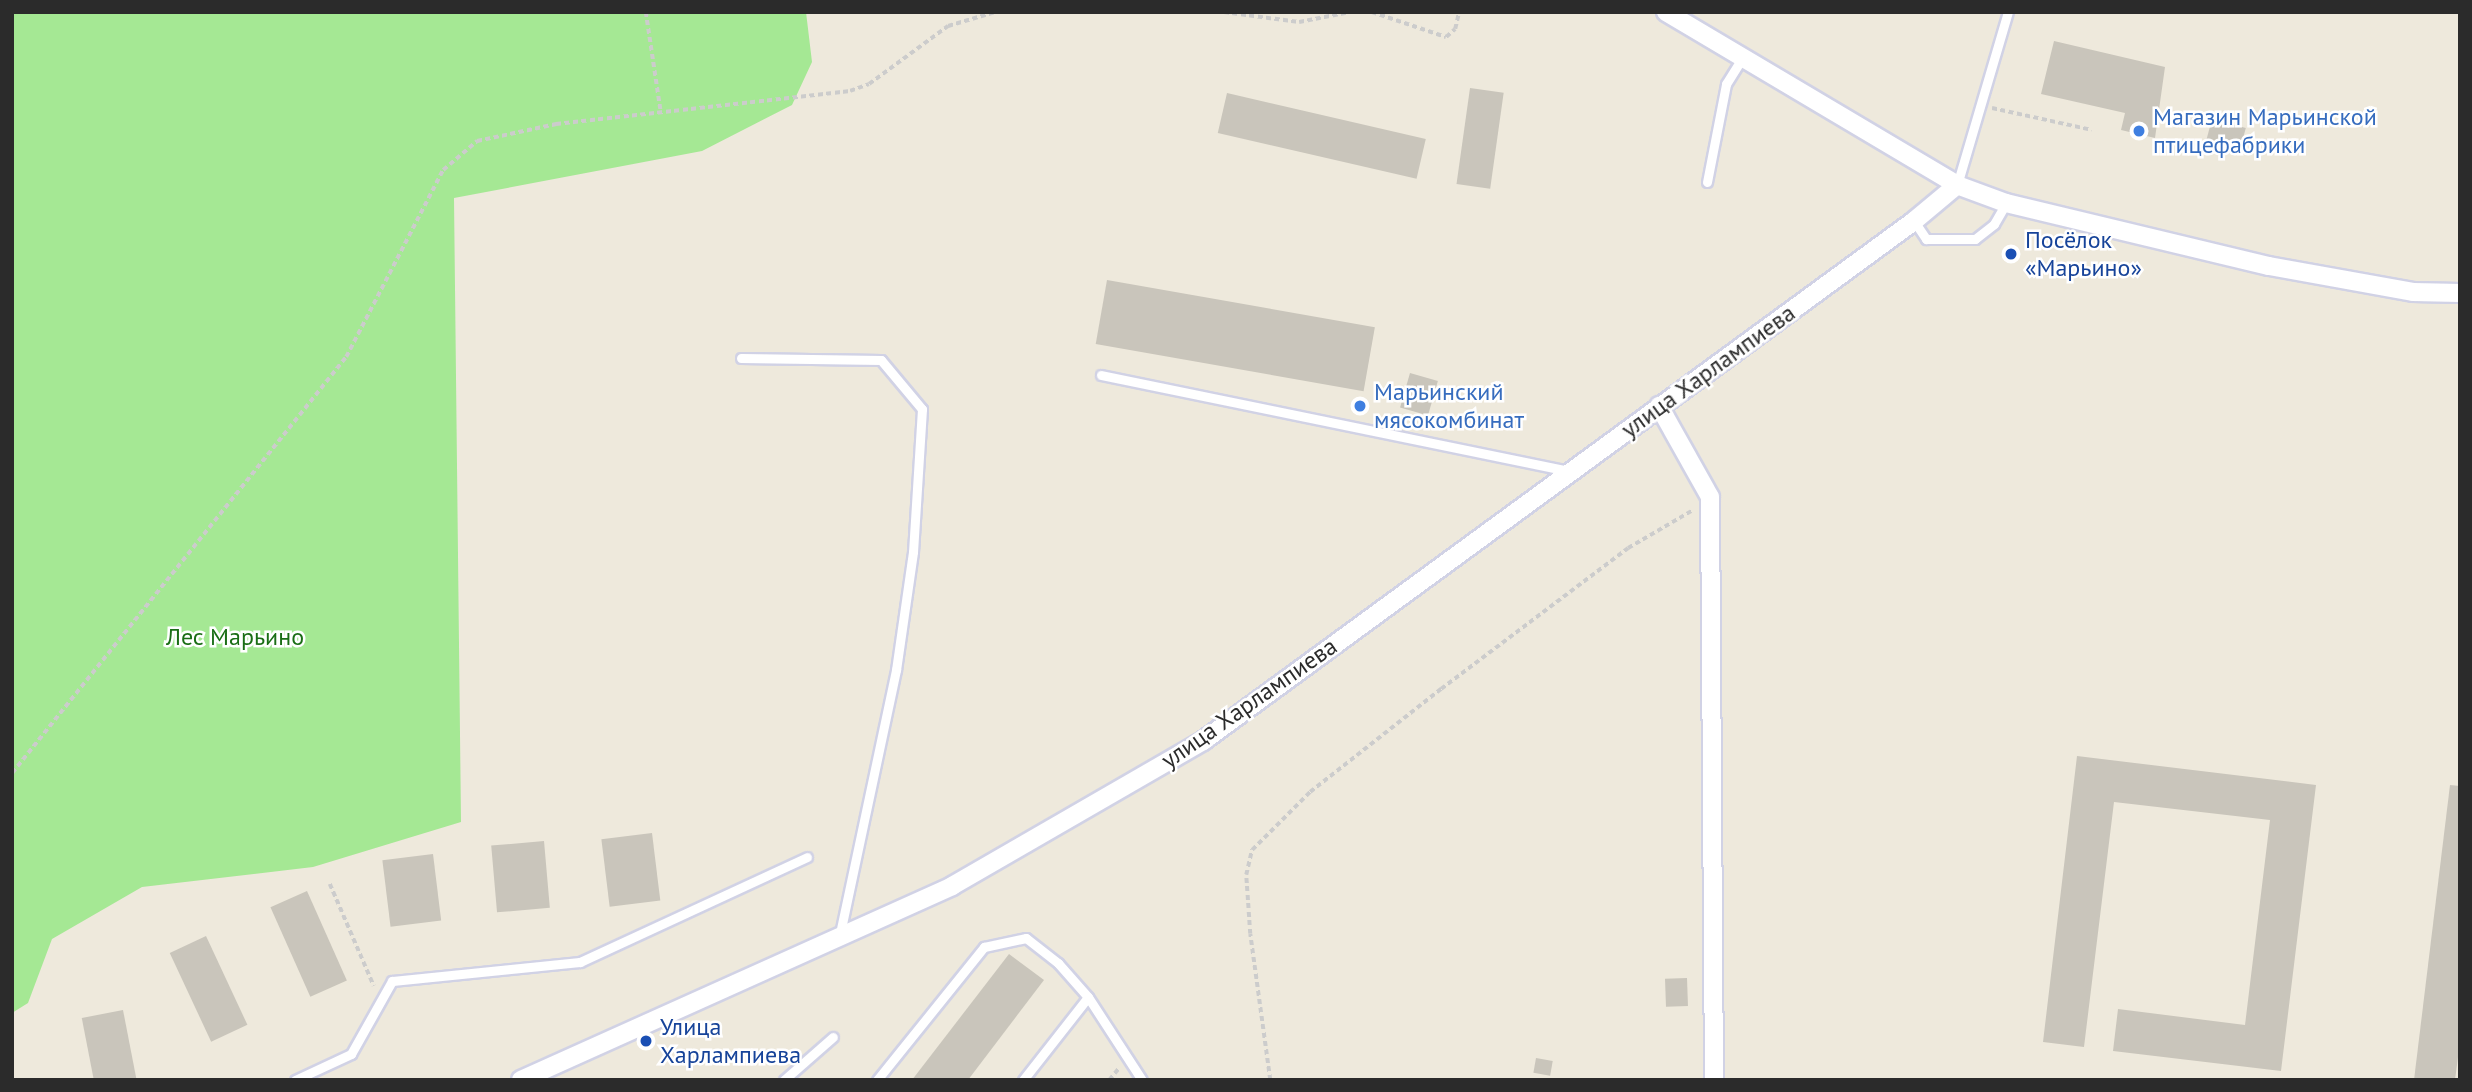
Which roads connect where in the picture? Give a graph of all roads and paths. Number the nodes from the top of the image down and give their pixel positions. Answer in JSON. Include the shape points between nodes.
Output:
{"nodes":[{"id":1,"x":646,"y":12,"type":"edge"},
{"id":2,"x":995,"y":12,"type":"edge"},
{"id":3,"x":1224,"y":12,"type":"edge"},
{"id":4,"x":1350,"y":12,"type":"edge"},
{"id":5,"x":1372,"y":12,"type":"edge"},
{"id":6,"x":1459,"y":12,"type":"edge"},
{"id":7,"x":1666,"y":12,"type":"edge"},
{"id":8,"x":2008,"y":12,"type":"edge"},
{"id":9,"x":1741,"y":60,"type":"junction"},
{"id":10,"x":1983,"y":106,"type":"junction"},
{"id":11,"x":661,"y":112,"type":"junction"},
{"id":12,"x":2092,"y":130,"type":"dead end"},
{"id":13,"x":1707,"y":182,"type":"dead end"},
{"id":14,"x":1957,"y":185,"type":"junction"},
{"id":15,"x":2006,"y":203,"type":"junction"},
{"id":16,"x":1914,"y":221,"type":"junction"},
{"id":17,"x":2460,"y":293,"type":"edge"},
{"id":18,"x":741,"y":358,"type":"dead end"},
{"id":19,"x":1101,"y":375,"type":"dead end"},
{"id":20,"x":1659,"y":406,"type":"junction"},
{"id":21,"x":1572,"y":471,"type":"junction"},
{"id":22,"x":1710,"y":497,"type":"junction"},
{"id":23,"x":12,"y":773,"type":"edge"},
{"id":24,"x":807,"y":857,"type":"dead end"},
{"id":25,"x":330,"y":884,"type":"dead end"},
{"id":26,"x":838,"y":940,"type":"junction"},
{"id":27,"x":1088,"y":997,"type":"junction"},
{"id":28,"x":380,"y":1000,"type":"junction"},
{"id":29,"x":833,"y":1037,"type":"dead end"},
{"id":30,"x":295,"y":1080,"type":"edge"},
{"id":31,"x":521,"y":1080,"type":"edge"},
{"id":32,"x":784,"y":1080,"type":"edge"},
{"id":33,"x":877,"y":1080,"type":"edge"},
{"id":34,"x":1023,"y":1080,"type":"edge"},
{"id":35,"x":1142,"y":1080,"type":"edge"},
{"id":36,"x":1270,"y":1080,"type":"edge"},
{"id":37,"x":1714,"y":1080,"type":"edge"}],
"edges":[{"from":1,"to":11,"type":"path"},
{"from":2,"to":11,"type":"path","via":[[948,26],[869,84],[850,91]]},
{"from":3,"to":4,"type":"path","via":[[1299,22]]},
{"from":5,"to":6,"type":"path","via":[[1446,37],[1455,29]]},
{"from":7,"to":9,"type":"street"},
{"from":8,"to":10,"type":"lane"},
{"from":9,"to":13,"type":"lane","via":[[1726,84]]},
{"from":9,"to":14,"type":"street"},
{"from":10,"to":12,"type":"path"},
{"from":10,"to":14,"type":"lane"},
{"from":11,"to":23,"type":"path","via":[[556,124],[477,141],[443,170],[346,357]]},
{"from":14,"to":15,"type":"street"},
{"from":14,"to":16,"type":"street","name":"улица Харлампиева"},
{"from":15,"to":16,"type":"lane","via":[[1994,224],[1975,239],[1926,239]]},
{"from":15,"to":17,"type":"street","via":[[2269,266],[2413,292]]},
{"from":16,"to":20,"type":"street","name":"улица Харлампиева"},
{"from":18,"to":26,"type":"lane","via":[[881,360],[922,409],[913,552],[896,670]]},
{"from":19,"to":21,"type":"lane"},
{"from":20,"to":21,"type":"street","name":"улица Харлампиева"},
{"from":20,"to":22,"type":"street"},
{"from":21,"to":26,"type":"street","name":"улица Харлампиева","via":[[1203,741],[952,887]]},
{"from":22,"to":36,"type":"path","via":[[1674,525],[1629,548],[1441,689],[1310,792],[1252,850],[1246,875],[1250,934]]},
{"from":22,"to":37,"type":"street"},
{"from":24,"to":28,"type":"lane","via":[[580,962],[392,981]]},
{"from":25,"to":28,"type":"path"},
{"from":26,"to":31,"type":"street","name":"улица Харлампиева"},
{"from":27,"to":33,"type":"lane","via":[[1058,963],[1026,938],[993,943],[984,947]]},
{"from":27,"to":34,"type":"lane"},
{"from":27,"to":35,"type":"lane"},
{"from":28,"to":30,"type":"lane","via":[[351,1054]]},
{"from":29,"to":32,"type":"lane"}]}
